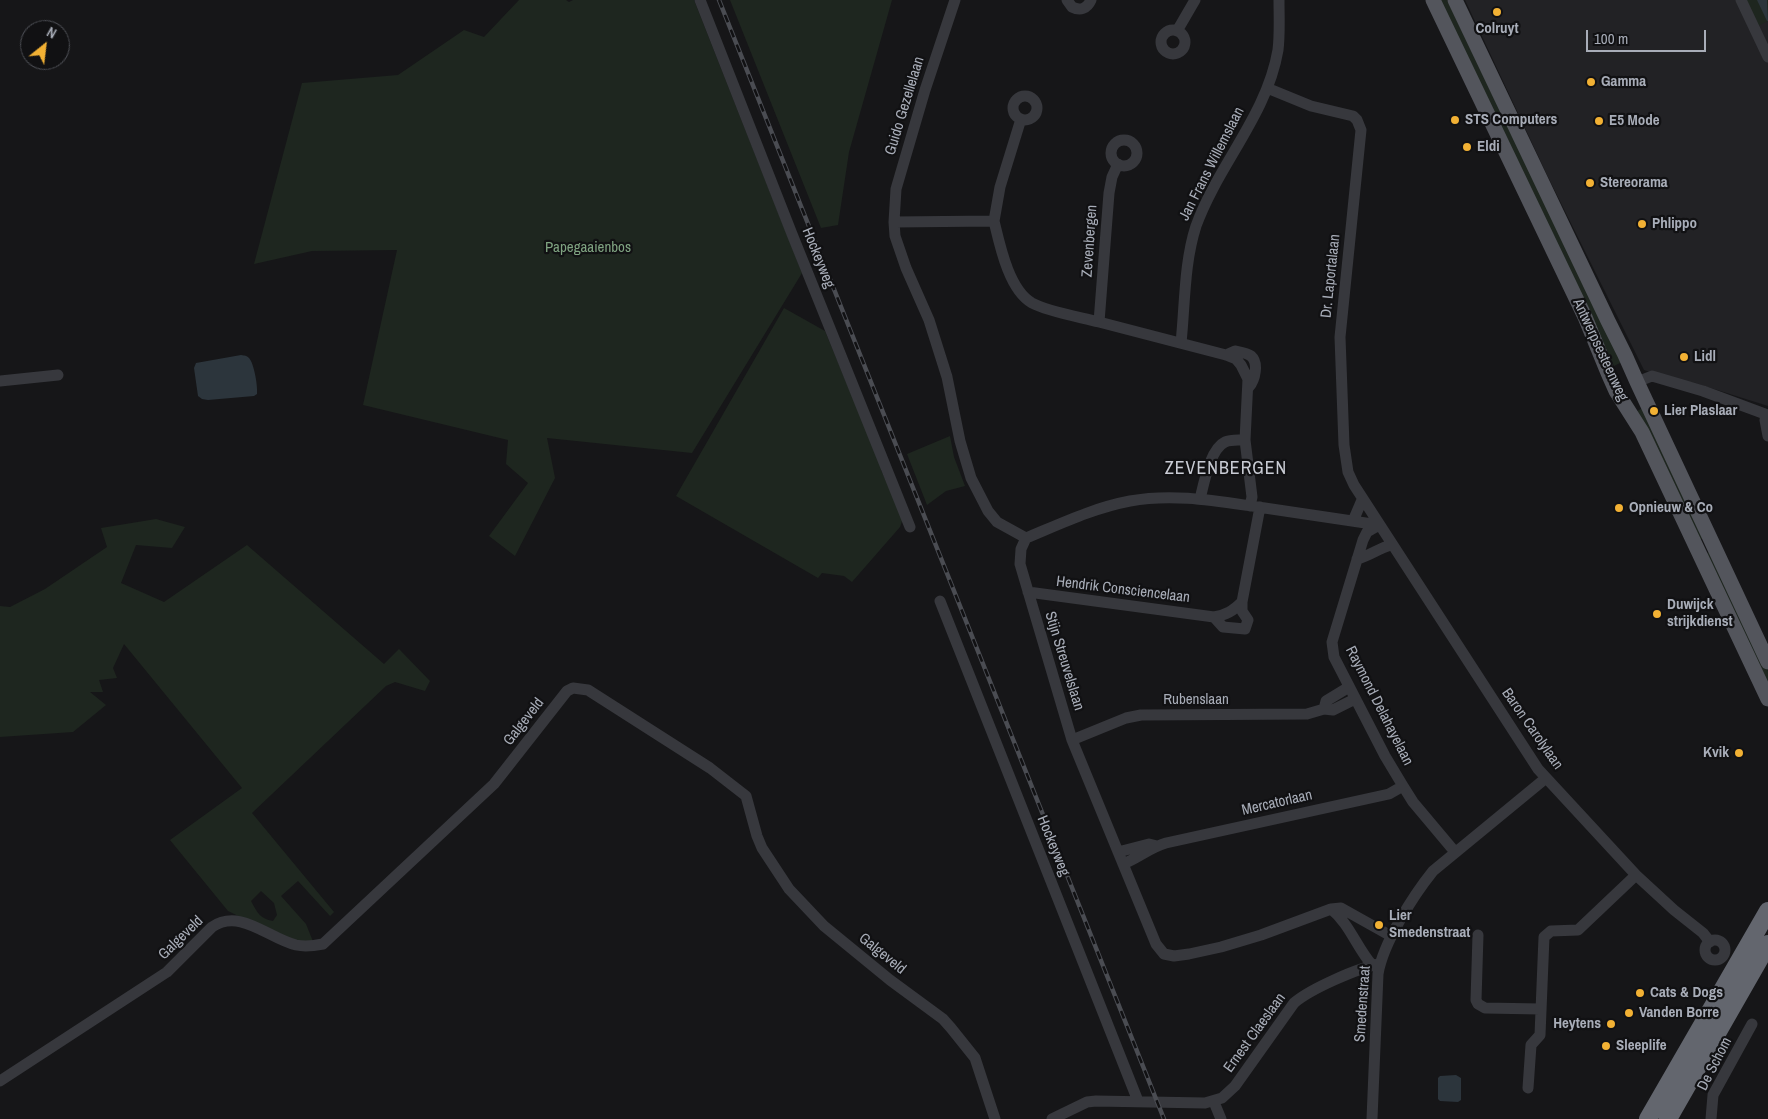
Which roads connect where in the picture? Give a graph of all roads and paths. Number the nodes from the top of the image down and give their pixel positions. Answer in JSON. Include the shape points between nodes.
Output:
{"nodes":[{"id":1,"x":700,"y":0,"type":"edge"},
{"id":2,"x":955,"y":0,"type":"edge"},
{"id":3,"x":1067,"y":0,"type":"edge"},
{"id":4,"x":1091,"y":0,"type":"edge"},
{"id":5,"x":1195,"y":0,"type":"edge"},
{"id":6,"x":1279,"y":0,"type":"edge"},
{"id":7,"x":1433,"y":0,"type":"edge"},
{"id":8,"x":1455,"y":0,"type":"edge"},
{"id":9,"x":1741,"y":0,"type":"edge"},
{"id":10,"x":1177,"y":31,"type":"dead end"},
{"id":11,"x":1768,"y":58,"type":"edge"},
{"id":12,"x":1266,"y":88,"type":"junction"},
{"id":13,"x":1021,"y":119,"type":"dead end"},
{"id":14,"x":1118,"y":164,"type":"dead end"},
{"id":15,"x":994,"y":221,"type":"junction"},
{"id":16,"x":894,"y":222,"type":"junction"},
{"id":17,"x":1099,"y":322,"type":"junction"},
{"id":18,"x":1181,"y":344,"type":"junction"},
{"id":19,"x":1630,"y":364,"type":"junction"},
{"id":20,"x":1608,"y":374,"type":"junction"},
{"id":21,"x":58,"y":376,"type":"dead end"},
{"id":22,"x":0,"y":381,"type":"edge"},
{"id":23,"x":1636,"y":382,"type":"junction"},
{"id":24,"x":1768,"y":416,"type":"edge"},
{"id":25,"x":1768,"y":436,"type":"edge"},
{"id":26,"x":1245,"y":440,"type":"junction"},
{"id":27,"x":1200,"y":499,"type":"junction"},
{"id":28,"x":1362,"y":500,"type":"junction"},
{"id":29,"x":1255,"y":507,"type":"junction"},
{"id":30,"x":1353,"y":522,"type":"junction"},
{"id":31,"x":1379,"y":525,"type":"junction"},
{"id":32,"x":910,"y":527,"type":"dead end"},
{"id":33,"x":1026,"y":538,"type":"junction"},
{"id":34,"x":1709,"y":538,"type":"junction"},
{"id":35,"x":1694,"y":543,"type":"junction"},
{"id":36,"x":1392,"y":545,"type":"junction"},
{"id":37,"x":1358,"y":558,"type":"junction"},
{"id":38,"x":1028,"y":592,"type":"junction"},
{"id":39,"x":940,"y":601,"type":"dead end"},
{"id":40,"x":1242,"y":602,"type":"junction"},
{"id":41,"x":1214,"y":617,"type":"junction"},
{"id":42,"x":1768,"y":662,"type":"edge"},
{"id":43,"x":1349,"y":687,"type":"junction"},
{"id":44,"x":1356,"y":699,"type":"junction"},
{"id":45,"x":1768,"y":699,"type":"edge"},
{"id":46,"x":1324,"y":709,"type":"junction"},
{"id":47,"x":1072,"y":740,"type":"junction"},
{"id":48,"x":1546,"y":778,"type":"junction"},
{"id":49,"x":1403,"y":786,"type":"junction"},
{"id":50,"x":1156,"y":846,"type":"junction"},
{"id":51,"x":1118,"y":852,"type":"junction"},
{"id":52,"x":1455,"y":852,"type":"junction"},
{"id":53,"x":1123,"y":864,"type":"junction"},
{"id":54,"x":1636,"y":875,"type":"junction"},
{"id":55,"x":1331,"y":909,"type":"junction"},
{"id":56,"x":1768,"y":911,"type":"edge"},
{"id":57,"x":1391,"y":936,"type":"junction"},
{"id":58,"x":1478,"y":936,"type":"dead end"},
{"id":59,"x":1710,"y":942,"type":"dead end"},
{"id":60,"x":1768,"y":944,"type":"edge"},
{"id":61,"x":1376,"y":965,"type":"junction"},
{"id":62,"x":1540,"y":1009,"type":"junction"},
{"id":63,"x":1752,"y":1024,"type":"dead end"},
{"id":64,"x":0,"y":1081,"type":"edge"},
{"id":65,"x":1528,"y":1088,"type":"dead end"},
{"id":66,"x":1138,"y":1101,"type":"junction"},
{"id":67,"x":1214,"y":1102,"type":"junction"},
{"id":68,"x":995,"y":1119,"type":"edge"},
{"id":69,"x":1052,"y":1119,"type":"edge"},
{"id":70,"x":1221,"y":1119,"type":"edge"},
{"id":71,"x":1372,"y":1119,"type":"edge"},
{"id":72,"x":1648,"y":1119,"type":"edge"},
{"id":73,"x":1668,"y":1119,"type":"edge"},
{"id":74,"x":1712,"y":1119,"type":"edge"}],
"edges":[{"from":1,"to":32,"type":"street","name":"Hockeyweg"},
{"from":2,"to":16,"type":"street","name":"Guido Gezellelaan","via":[[896,189]]},
{"from":3,"to":4,"type":"street","via":[[1072,7],[1081,9],[1087,7]]},
{"from":5,"to":10,"type":"street"},
{"from":6,"to":12,"type":"street","name":"Jan Frans Willemslaan","via":[[1278,50]]},
{"from":7,"to":20,"type":"main road","name":"Antwerpsesteenweg"},
{"from":8,"to":19,"type":"main road","name":"Antwerpsesteenweg"},
{"from":9,"to":11,"type":"street"},
{"from":12,"to":18,"type":"street","name":"Jan Frans Willemslaan","via":[[1196,226],[1190,250]]},
{"from":12,"to":28,"type":"street","name":"Dr. Laportalaan","via":[[1310,106],[1344,112],[1353,116],[1360,125],[1340,338],[1345,456],[1348,472]]},
{"from":13,"to":15,"type":"street","via":[[1000,186]]},
{"from":14,"to":17,"type":"street","name":"Zevenbergen","via":[[1109,193]]},
{"from":15,"to":16,"type":"street"},
{"from":15,"to":17,"type":"street","via":[[1013,283],[1023,297],[1045,308]]},
{"from":16,"to":33,"type":"street","via":[[899,252],[929,320],[947,377],[971,478],[997,522]]},
{"from":17,"to":18,"type":"street"},
{"from":18,"to":26,"type":"street","via":[[1226,355],[1241,365],[1248,388]]},
{"from":19,"to":20,"type":"main road","via":[[1625,380],[1617,380]]},
{"from":19,"to":23,"type":"main road","name":"Antwerpsesteenweg"},
{"from":20,"to":35,"type":"main road","name":"Antwerpsesteenweg","via":[[1642,432]]},
{"from":21,"to":22,"type":"street"},
{"from":23,"to":24,"type":"street","via":[[1652,376]]},
{"from":23,"to":34,"type":"main road","name":"Antwerpsesteenweg"},
{"from":24,"to":25,"type":"street","via":[[1765,420]]},
{"from":26,"to":27,"type":"street","via":[[1230,440],[1217,448]]},
{"from":26,"to":29,"type":"street"},
{"from":27,"to":29,"type":"street"},
{"from":27,"to":33,"type":"street","via":[[1166,497],[1122,503],[1084,513]]},
{"from":28,"to":30,"type":"street"},
{"from":28,"to":31,"type":"street","name":"Dr. Laportalaan"},
{"from":29,"to":30,"type":"street"},
{"from":29,"to":40,"type":"street","name":"Hendrik Consciencelaan"},
{"from":30,"to":31,"type":"street"},
{"from":31,"to":36,"type":"street","name":"Baron Carolylaan"},
{"from":31,"to":37,"type":"street","name":"Raymond Delahayelaan","via":[[1366,532]]},
{"from":33,"to":38,"type":"street","name":"Stijn Streuvelslaan","via":[[1020,564]]},
{"from":34,"to":35,"type":"main road","via":[[1701,547]]},
{"from":34,"to":42,"type":"main road","name":"Antwerpsesteenweg"},
{"from":35,"to":45,"type":"main road","name":"Antwerpsesteenweg"},
{"from":36,"to":37,"type":"street"},
{"from":36,"to":48,"type":"street","name":"Baron Carolylaan"},
{"from":37,"to":43,"type":"street","name":"Raymond Delahayelaan","via":[[1332,648]]},
{"from":38,"to":41,"type":"street","name":"Hendrik Consciencelaan"},
{"from":38,"to":47,"type":"street","name":"Stijn Streuvelslaan"},
{"from":39,"to":66,"type":"street","name":"Hockeyweg"},
{"from":40,"to":41,"type":"street","via":[[1232,612]]},
{"from":40,"to":41,"type":"street","name":"Hendrik Consciencelaan","via":[[1242,611],[1248,620],[1245,629],[1223,627]]},
{"from":43,"to":44,"type":"street","name":"Raymond Delahayelaan"},
{"from":43,"to":46,"type":"street","via":[[1326,701]]},
{"from":44,"to":46,"type":"street","name":"Rubenslaan","via":[[1333,710]]},
{"from":44,"to":49,"type":"street","name":"Raymond Delahayelaan"},
{"from":46,"to":47,"type":"street","name":"Rubenslaan","via":[[1306,714],[1141,715]]},
{"from":47,"to":51,"type":"street","name":"Stijn Streuvelslaan"},
{"from":48,"to":52,"type":"street","name":"Smedenstraat"},
{"from":48,"to":54,"type":"street","name":"Baron Carolylaan"},
{"from":49,"to":50,"type":"street","name":"Mercatorlaan","via":[[1389,794]]},
{"from":49,"to":52,"type":"street","name":"Raymond Delahayelaan"},
{"from":50,"to":51,"type":"street","name":"Mercatorlaan","via":[[1150,844]]},
{"from":50,"to":53,"type":"street","name":"Mercatorlaan"},
{"from":51,"to":53,"type":"street","name":"Stijn Streuvelslaan"},
{"from":52,"to":57,"type":"street","name":"Smedenstraat","via":[[1423,883]]},
{"from":53,"to":55,"type":"street","name":"Stijn Streuvelslaan","via":[[1156,944],[1164,954],[1174,956],[1221,947],[1261,936]]},
{"from":54,"to":59,"type":"street","name":"Baron Carolylaan","via":[[1704,933]]},
{"from":54,"to":62,"type":"street","via":[[1578,930],[1551,931],[1544,937]]},
{"from":55,"to":57,"type":"street","via":[[1340,908]]},
{"from":55,"to":61,"type":"street","via":[[1340,916],[1356,943]]},
{"from":56,"to":72,"type":"highway"},
{"from":57,"to":61,"type":"street","name":"Smedenstraat"},
{"from":58,"to":62,"type":"street","via":[[1478,1004],[1485,1008]]},
{"from":60,"to":73,"type":"highway"},
{"from":61,"to":67,"type":"street","name":"Ernest Claeslaan","via":[[1303,995],[1235,1086]]},
{"from":61,"to":71,"type":"street","name":"Smedenstraat"},
{"from":62,"to":65,"type":"street","via":[[1540,1035],[1531,1045]]},
{"from":63,"to":74,"type":"street","name":"De Schom","via":[[1713,1095]]},
{"from":64,"to":68,"type":"street","name":"Galgeveld","via":[[167,972],[220,922],[246,923],[295,945],[310,947],[322,944],[494,784],[573,688],[588,690],[710,768],[746,796],[762,848],[789,889],[824,926],[951,1028],[975,1058]]},
{"from":66,"to":67,"type":"street"},
{"from":66,"to":69,"type":"street","via":[[1087,1102]]},
{"from":67,"to":70,"type":"street"}]}
